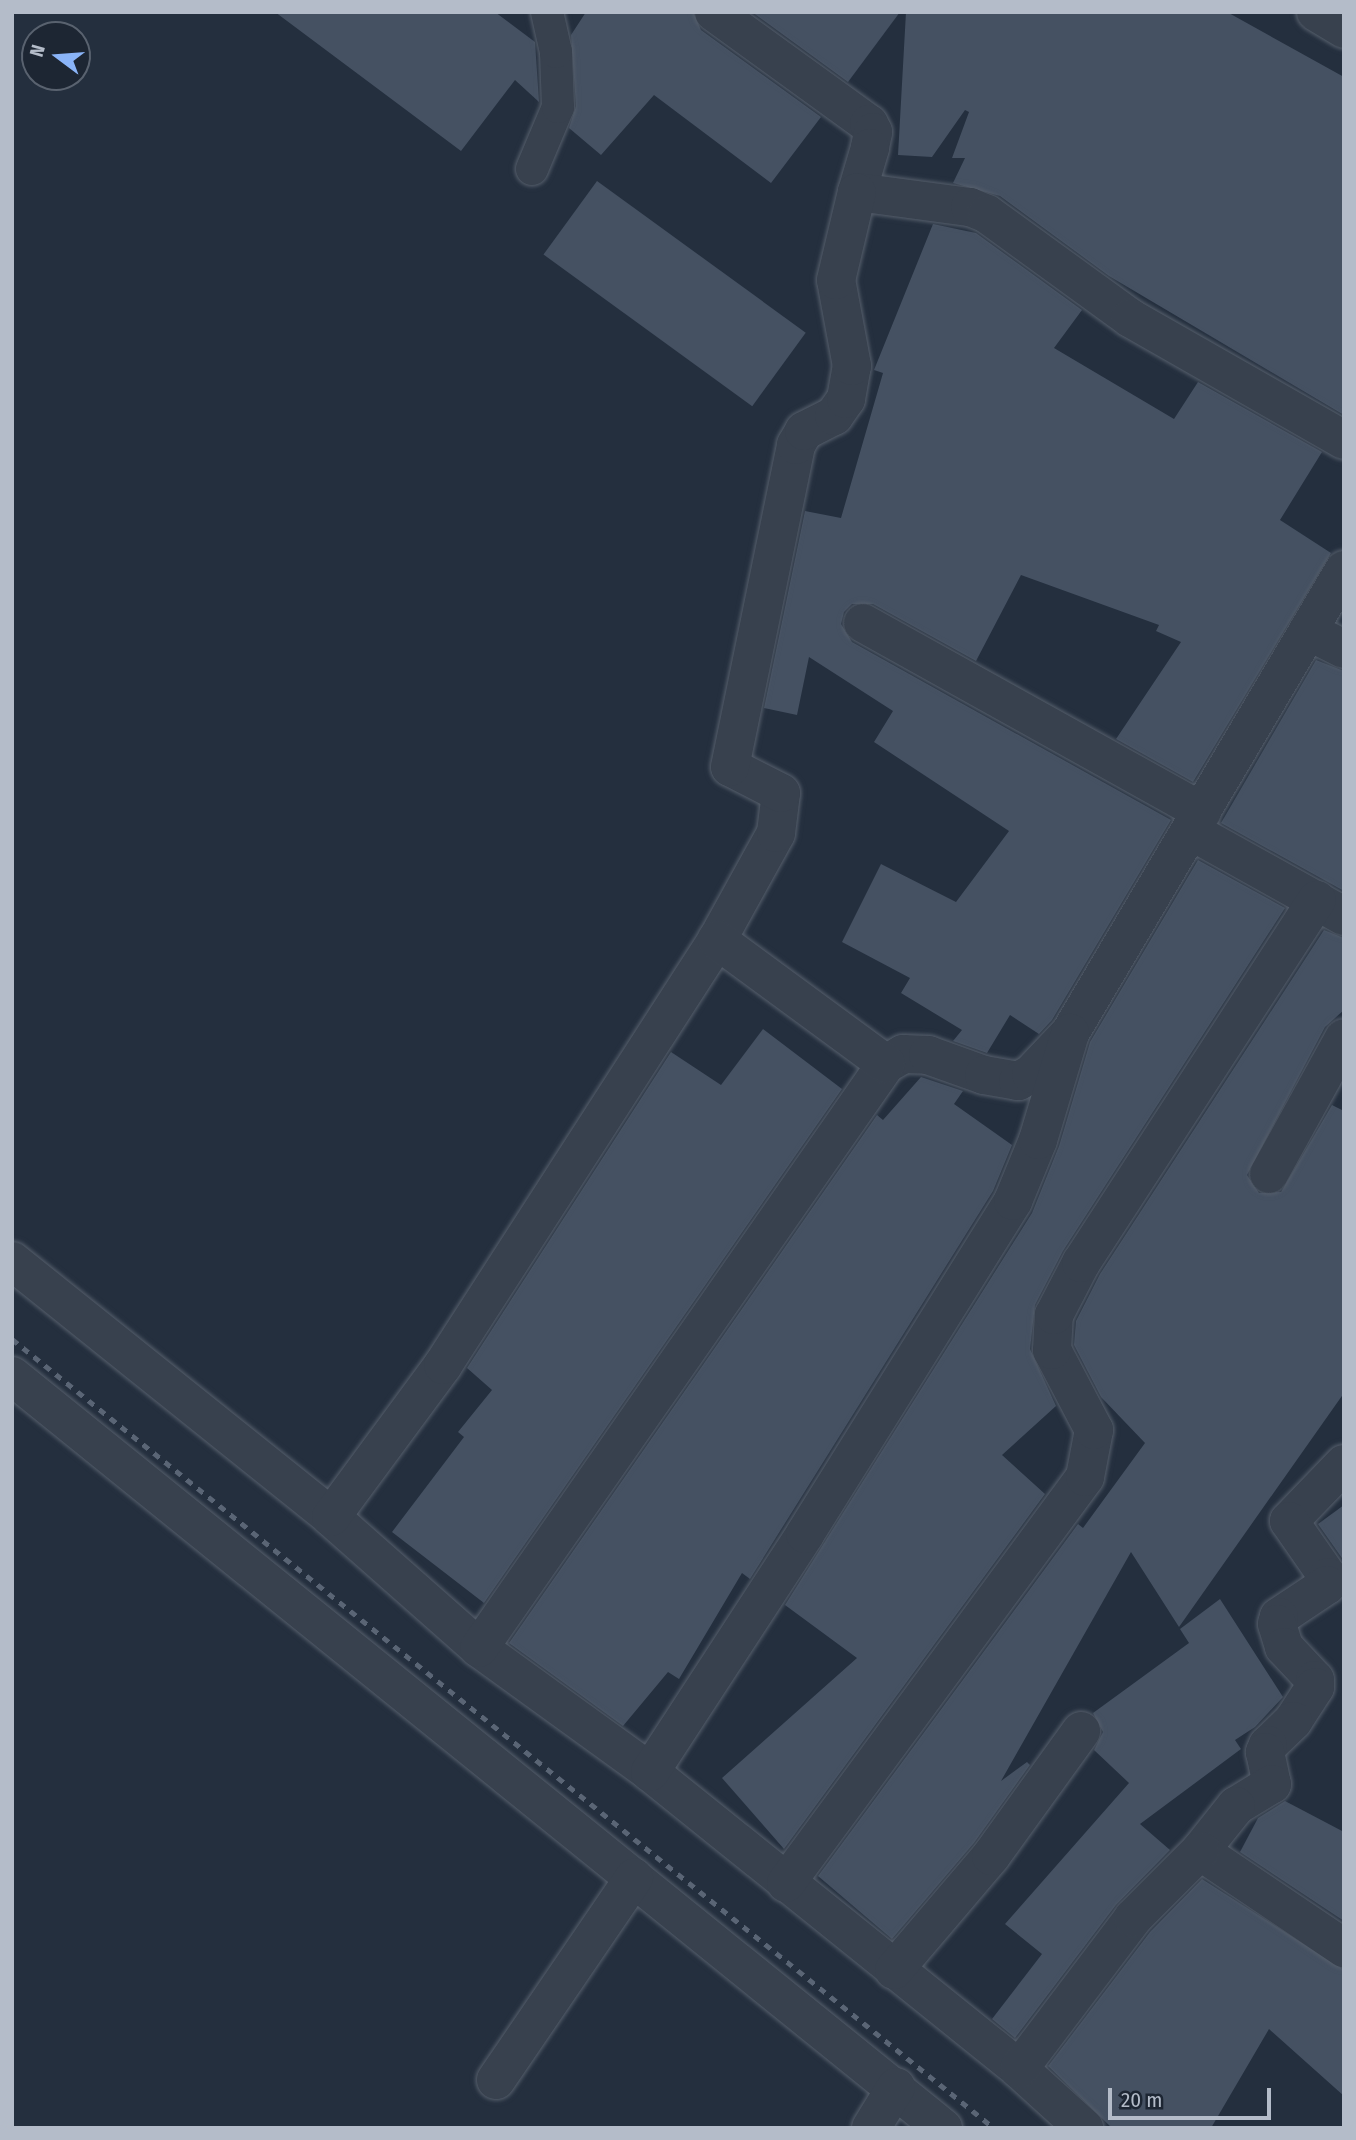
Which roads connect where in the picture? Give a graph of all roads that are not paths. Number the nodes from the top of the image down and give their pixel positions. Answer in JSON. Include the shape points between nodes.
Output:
{"nodes":[{"id":1,"x":547,"y":12,"type":"edge"},
{"id":2,"x":714,"y":12,"type":"edge"},
{"id":3,"x":1316,"y":12,"type":"edge"},
{"id":4,"x":1344,"y":29,"type":"edge"},
{"id":5,"x":532,"y":169,"type":"dead end"},
{"id":6,"x":857,"y":192,"type":"junction"},
{"id":7,"x":1344,"y":440,"type":"edge"},
{"id":8,"x":1344,"y":570,"type":"edge"},
{"id":9,"x":863,"y":623,"type":"dead end"},
{"id":10,"x":1308,"y":631,"type":"junction"},
{"id":11,"x":1344,"y":649,"type":"edge"},
{"id":12,"x":1196,"y":822,"type":"junction"},
{"id":13,"x":1330,"y":908,"type":"edge"},
{"id":14,"x":717,"y":940,"type":"junction"},
{"id":15,"x":1070,"y":1033,"type":"junction"},
{"id":16,"x":1344,"y":1038,"type":"edge"},
{"id":17,"x":886,"y":1064,"type":"junction"},
{"id":18,"x":1269,"y":1174,"type":"dead end"},
{"id":19,"x":12,"y":1261,"type":"edge"},
{"id":20,"x":12,"y":1376,"type":"edge"},
{"id":21,"x":1344,"y":1464,"type":"edge"},
{"id":22,"x":331,"y":1517,"type":"junction"},
{"id":23,"x":478,"y":1648,"type":"junction"},
{"id":24,"x":1081,"y":1731,"type":"dead end"},
{"id":25,"x":650,"y":1772,"type":"junction"},
{"id":26,"x":1200,"y":1851,"type":"junction"},
{"id":27,"x":634,"y":1878,"type":"junction"},
{"id":28,"x":786,"y":1883,"type":"junction"},
{"id":29,"x":1344,"y":1948,"type":"edge"},
{"id":30,"x":894,"y":1970,"type":"junction"},
{"id":31,"x":1019,"y":2069,"type":"junction"},
{"id":32,"x":496,"y":2080,"type":"dead end"},
{"id":33,"x":896,"y":2087,"type":"junction"},
{"id":34,"x":871,"y":2128,"type":"edge"},
{"id":35,"x":943,"y":2128,"type":"edge"},
{"id":36,"x":1084,"y":2128,"type":"edge"}],
"edges":[{"from":1,"to":5,"type":"lane","via":[[556,52],[558,107]]},
{"from":2,"to":6,"type":"street","via":[[869,124],[873,132]]},
{"from":3,"to":4,"type":"street"},
{"from":6,"to":7,"type":"street","via":[[970,207],[986,214],[1130,318]]},
{"from":6,"to":14,"type":"street","via":[[836,280],[852,366],[846,400],[834,416],[804,431],[796,445],[730,767],[781,793],[776,832]]},
{"from":8,"to":10,"type":"street"},
{"from":9,"to":12,"type":"street"},
{"from":10,"to":11,"type":"street"},
{"from":10,"to":12,"type":"street"},
{"from":12,"to":13,"type":"street"},
{"from":12,"to":15,"type":"street"},
{"from":13,"to":28,"type":"street","via":[[1081,1263],[1054,1315],[1052,1350],[1094,1430],[1084,1477]]},
{"from":14,"to":17,"type":"street"},
{"from":14,"to":22,"type":"street","via":[[443,1365]]},
{"from":15,"to":17,"type":"street","via":[[1018,1082],[928,1055],[902,1054]]},
{"from":15,"to":25,"type":"street","via":[[1038,1140],[1013,1201]]},
{"from":16,"to":18,"type":"street"},
{"from":17,"to":23,"type":"street"},
{"from":19,"to":22,"type":"street"},
{"from":20,"to":27,"type":"street"},
{"from":21,"to":26,"type":"street","via":[[1289,1521],[1328,1577],[1327,1585],[1279,1617],[1277,1624],[1284,1647],[1315,1679],[1315,1687],[1293,1721],[1268,1745],[1265,1752],[1272,1784],[1236,1806]]},
{"from":22,"to":23,"type":"street"},
{"from":23,"to":25,"type":"street"},
{"from":24,"to":30,"type":"street","via":[[991,1856]]},
{"from":25,"to":28,"type":"street"},
{"from":26,"to":29,"type":"street"},
{"from":26,"to":31,"type":"street","via":[[1133,1918]]},
{"from":27,"to":32,"type":"street"},
{"from":27,"to":33,"type":"street"},
{"from":28,"to":30,"type":"street"},
{"from":30,"to":31,"type":"street"},
{"from":31,"to":36,"type":"street"},
{"from":33,"to":34,"type":"street"},
{"from":33,"to":35,"type":"street"}]}
